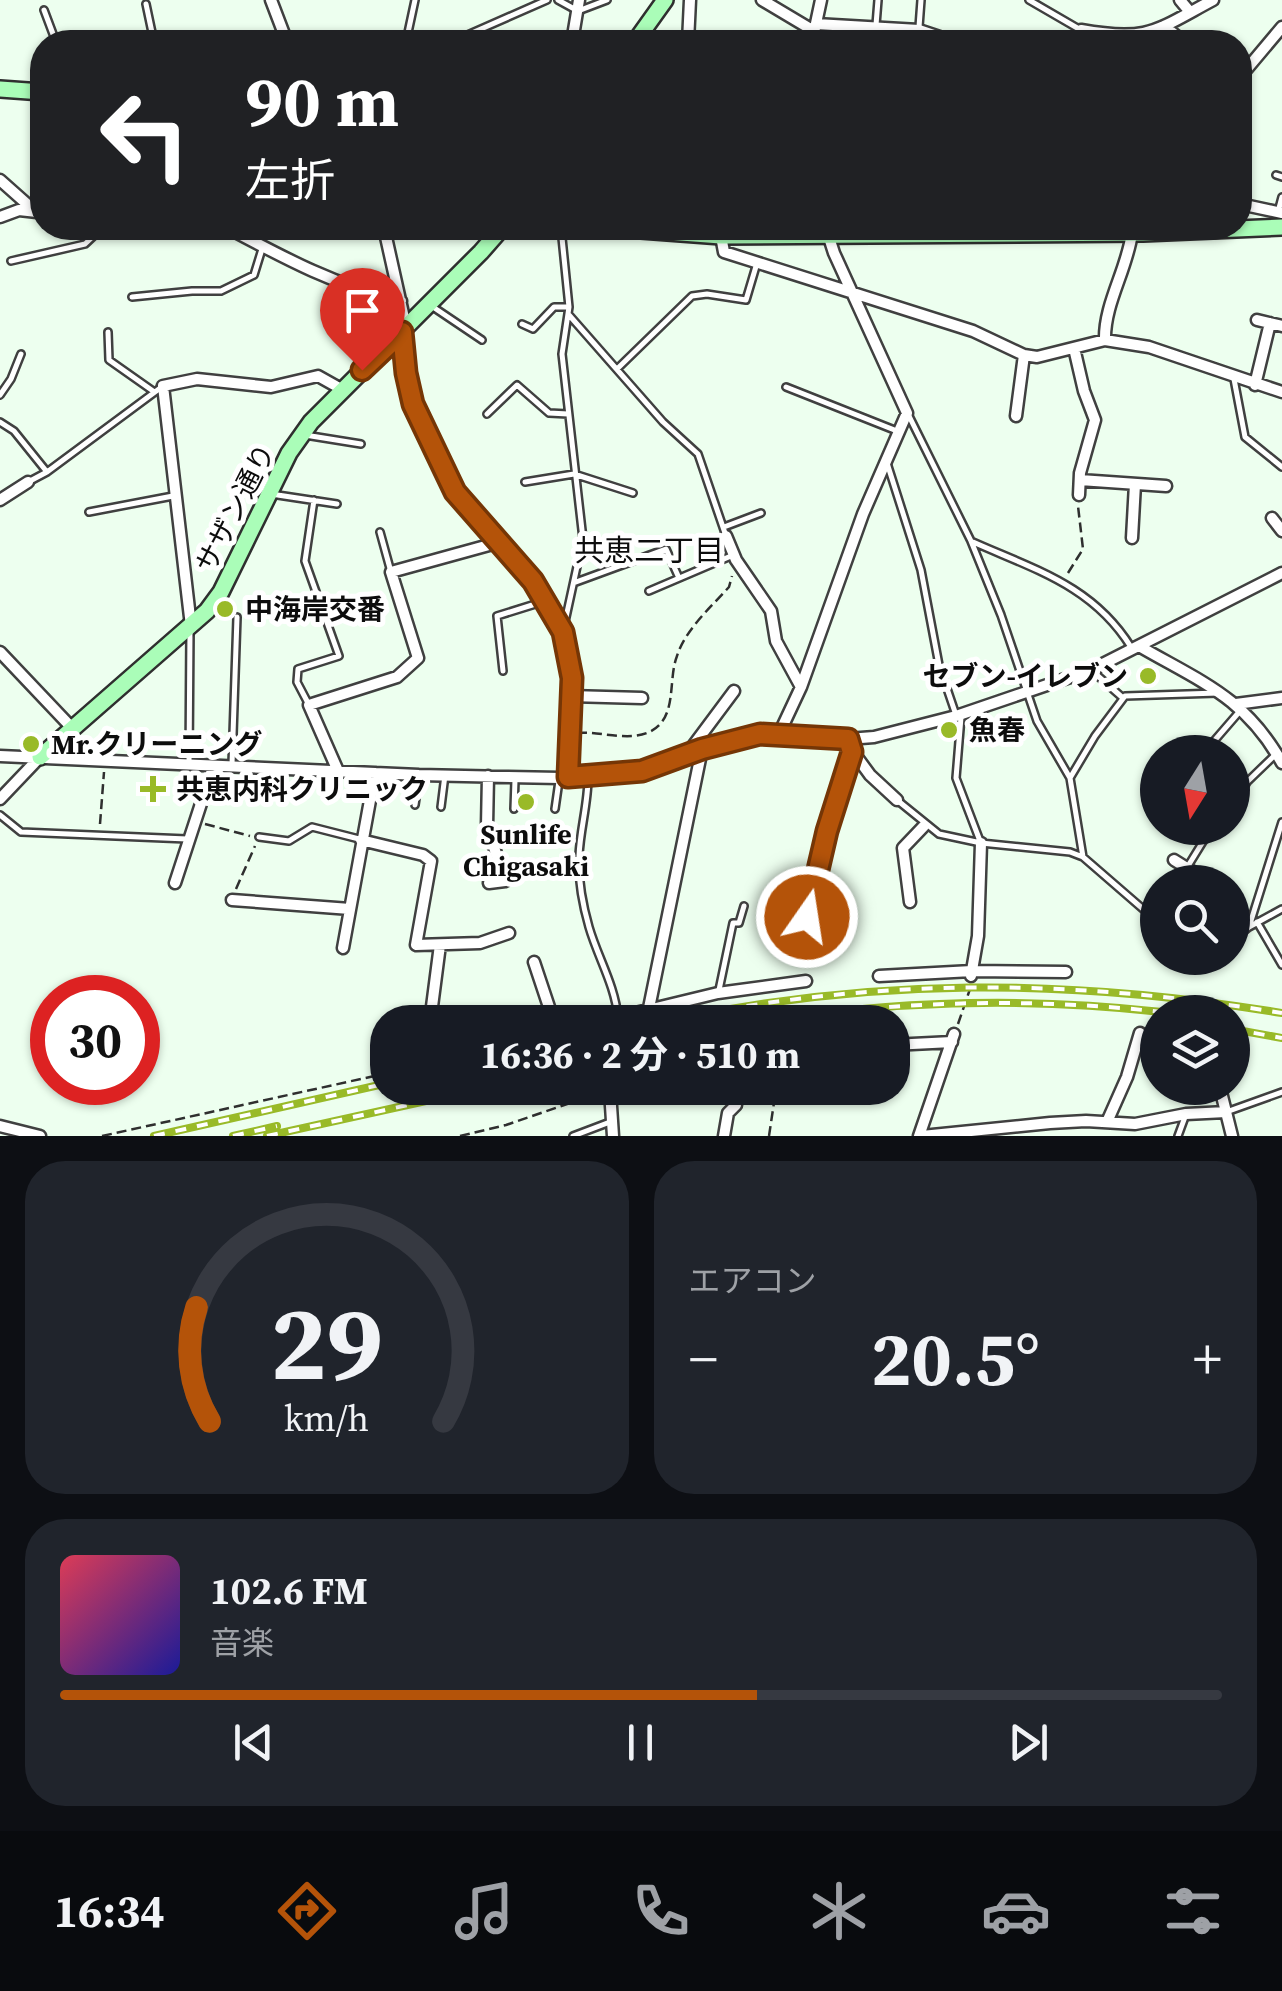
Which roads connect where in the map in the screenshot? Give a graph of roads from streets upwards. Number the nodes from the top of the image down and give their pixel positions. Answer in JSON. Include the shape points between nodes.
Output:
{"nodes":[{"id":1,"x":271,"y":0,"type":"edge"},
{"id":2,"x":665,"y":0,"type":"edge"},
{"id":3,"x":690,"y":0,"type":"edge"},
{"id":4,"x":762,"y":0,"type":"edge"},
{"id":5,"x":821,"y":0,"type":"edge"},
{"id":6,"x":1180,"y":0,"type":"edge"},
{"id":7,"x":1213,"y":0,"type":"edge"},
{"id":8,"x":578,"y":5,"type":"edge"},
{"id":9,"x":1190,"y":12,"type":"junction"},
{"id":10,"x":1164,"y":26,"type":"junction"},
{"id":11,"x":1282,"y":27,"type":"edge"},
{"id":12,"x":282,"y":30,"type":"edge"},
{"id":13,"x":574,"y":30,"type":"edge"},
{"id":14,"x":644,"y":30,"type":"edge"},
{"id":15,"x":689,"y":30,"type":"edge"},
{"id":16,"x":809,"y":30,"type":"edge"},
{"id":17,"x":815,"y":30,"type":"edge"},
{"id":18,"x":851,"y":30,"type":"edge"},
{"id":19,"x":915,"y":30,"type":"edge"},
{"id":20,"x":1157,"y":30,"type":"edge"},
{"id":21,"x":1169,"y":30,"type":"edge"},
{"id":22,"x":1252,"y":63,"type":"edge"},
{"id":23,"x":0,"y":89,"type":"edge"},
{"id":24,"x":30,"y":91,"type":"edge"},
{"id":25,"x":0,"y":180,"type":"edge"},
{"id":26,"x":30,"y":205,"type":"edge"},
{"id":27,"x":1252,"y":208,"type":"edge"},
{"id":28,"x":30,"y":211,"type":"edge"},
{"id":29,"x":0,"y":216,"type":"edge"},
{"id":30,"x":1281,"y":217,"type":"edge"},
{"id":31,"x":1252,"y":220,"type":"edge"},
{"id":32,"x":251,"y":240,"type":"edge"},
{"id":33,"x":387,"y":240,"type":"edge"},
{"id":34,"x":490,"y":240,"type":"edge"},
{"id":35,"x":722,"y":240,"type":"edge"},
{"id":36,"x":831,"y":240,"type":"edge"},
{"id":37,"x":1136,"y":240,"type":"edge"},
{"id":38,"x":856,"y":296,"type":"junction"},
{"id":39,"x":401,"y":301,"type":"junction"},
{"id":40,"x":1258,"y":320,"type":"dead end"},
{"id":41,"x":1276,"y":325,"type":"edge"},
{"id":42,"x":404,"y":330,"type":"junction"},
{"id":43,"x":1105,"y":340,"type":"junction"},
{"id":44,"x":1074,"y":348,"type":"junction"},
{"id":45,"x":1024,"y":355,"type":"junction"},
{"id":46,"x":1255,"y":385,"type":"junction"},
{"id":47,"x":342,"y":390,"type":"junction"},
{"id":48,"x":1282,"y":392,"type":"edge"},
{"id":49,"x":1016,"y":416,"type":"dead end"},
{"id":50,"x":1080,"y":480,"type":"junction"},
{"id":51,"x":28,"y":482,"type":"road end"},
{"id":52,"x":1135,"y":484,"type":"junction"},
{"id":53,"x":1166,"y":486,"type":"dead end"},
{"id":54,"x":1080,"y":495,"type":"road end"},
{"id":55,"x":0,"y":500,"type":"edge"},
{"id":56,"x":1272,"y":518,"type":"dead end"},
{"id":57,"x":725,"y":532,"type":"road end"},
{"id":58,"x":1282,"y":532,"type":"edge"},
{"id":59,"x":1132,"y":538,"type":"dead end"},
{"id":60,"x":500,"y":542,"type":"road end"},
{"id":61,"x":1282,"y":573,"type":"edge"},
{"id":62,"x":191,"y":626,"type":"junction"},
{"id":63,"x":1136,"y":648,"type":"junction"},
{"id":64,"x":0,"y":652,"type":"edge"},
{"id":65,"x":801,"y":687,"type":"junction"},
{"id":66,"x":734,"y":691,"type":"dead end"},
{"id":67,"x":570,"y":696,"type":"road end"},
{"id":68,"x":642,"y":698,"type":"dead end"},
{"id":69,"x":1282,"y":698,"type":"edge"},
{"id":70,"x":1239,"y":706,"type":"junction"},
{"id":71,"x":73,"y":729,"type":"junction"},
{"id":72,"x":779,"y":734,"type":"junction"},
{"id":73,"x":848,"y":739,"type":"junction"},
{"id":74,"x":702,"y":749,"type":"junction"},
{"id":75,"x":852,"y":752,"type":"junction"},
{"id":76,"x":686,"y":755,"type":"junction"},
{"id":77,"x":0,"y":756,"type":"edge"},
{"id":78,"x":40,"y":757,"type":"junction"},
{"id":79,"x":1279,"y":758,"type":"edge"},
{"id":80,"x":213,"y":767,"type":"junction"},
{"id":81,"x":338,"y":771,"type":"junction"},
{"id":82,"x":375,"y":773,"type":"junction"},
{"id":83,"x":488,"y":776,"type":"junction"},
{"id":84,"x":0,"y":799,"type":"edge"},
{"id":85,"x":897,"y":800,"type":"road end"},
{"id":86,"x":924,"y":826,"type":"road end"},
{"id":87,"x":362,"y":840,"type":"junction"},
{"id":88,"x":981,"y":843,"type":"road end"},
{"id":89,"x":1174,"y":860,"type":"dead end"},
{"id":90,"x":1182,"y":865,"type":"edge"},
{"id":91,"x":520,"y":879,"type":"dead end"},
{"id":92,"x":505,"y":881,"type":"junction"},
{"id":93,"x":174,"y":883,"type":"dead end"},
{"id":94,"x":489,"y":883,"type":"dead end"},
{"id":95,"x":922,"y":885,"type":"dead end"},
{"id":96,"x":908,"y":887,"type":"junction"},
{"id":97,"x":232,"y":900,"type":"road end"},
{"id":98,"x":910,"y":902,"type":"dead end"},
{"id":99,"x":350,"y":910,"type":"junction"},
{"id":100,"x":792,"y":913,"type":"dead end"},
{"id":101,"x":807,"y":917,"type":"junction"},
{"id":102,"x":832,"y":923,"type":"dead end"},
{"id":103,"x":509,"y":933,"type":"dead end"},
{"id":104,"x":440,"y":945,"type":"junction"},
{"id":105,"x":342,"y":948,"type":"dead end"},
{"id":106,"x":534,"y":962,"type":"dead end"},
{"id":107,"x":1066,"y":972,"type":"dead end"},
{"id":108,"x":972,"y":974,"type":"junction"},
{"id":109,"x":878,"y":976,"type":"dead end"},
{"id":110,"x":806,"y":980,"type":"dead end"},
{"id":111,"x":432,"y":1005,"type":"edge"},
{"id":112,"x":548,"y":1005,"type":"edge"},
{"id":113,"x":650,"y":1005,"type":"edge"},
{"id":114,"x":664,"y":1005,"type":"edge"},
{"id":115,"x":1140,"y":1033,"type":"dead end"},
{"id":116,"x":910,"y":1043,"type":"edge"},
{"id":117,"x":612,"y":1105,"type":"edge"},
{"id":118,"x":1224,"y":1105,"type":"edge"},
{"id":119,"x":736,"y":1106,"type":"dead end"},
{"id":120,"x":1226,"y":1112,"type":"junction"},
{"id":121,"x":1108,"y":1122,"type":"junction"},
{"id":122,"x":0,"y":1126,"type":"edge"},
{"id":123,"x":40,"y":1136,"type":"edge"},
{"id":124,"x":614,"y":1136,"type":"edge"},
{"id":125,"x":724,"y":1136,"type":"edge"},
{"id":126,"x":921,"y":1136,"type":"edge"},
{"id":127,"x":1232,"y":1136,"type":"edge"}],
"edges":[{"from":1,"to":12,"type":"street"},
{"from":2,"to":14,"type":"street"},
{"from":3,"to":15,"type":"street"},
{"from":4,"to":16,"type":"street"},
{"from":5,"to":17,"type":"street"},
{"from":6,"to":9,"type":"street"},
{"from":7,"to":9,"type":"street"},
{"from":8,"to":13,"type":"street"},
{"from":9,"to":10,"type":"street"},
{"from":10,"to":20,"type":"street"},
{"from":10,"to":21,"type":"street"},
{"from":11,"to":22,"type":"street"},
{"from":18,"to":19,"type":"street"},
{"from":23,"to":24,"type":"street"},
{"from":25,"to":26,"type":"street"},
{"from":27,"to":30,"type":"street"},
{"from":28,"to":29,"type":"street"},
{"from":30,"to":31,"type":"street"},
{"from":32,"to":39,"type":"street","via":[[362,292]]},
{"from":33,"to":39,"type":"street"},
{"from":34,"to":42,"type":"street","name":"サザン通り"},
{"from":35,"to":38,"type":"street","via":[[724,252]]},
{"from":36,"to":38,"type":"street"},
{"from":37,"to":43,"type":"street","via":[[1104,324]]},
{"from":38,"to":45,"type":"street","via":[[973,331]]},
{"from":38,"to":65,"type":"street","via":[[908,413],[852,541]]},
{"from":39,"to":42,"type":"street"},
{"from":40,"to":41,"type":"street"},
{"from":41,"to":46,"type":"street"},
{"from":42,"to":47,"type":"street","name":"サザン通り"},
{"from":43,"to":44,"type":"street"},
{"from":43,"to":46,"type":"street","via":[[1149,347]]},
{"from":44,"to":45,"type":"street"},
{"from":44,"to":50,"type":"street","via":[[1095,426]]},
{"from":45,"to":49,"type":"street"},
{"from":46,"to":48,"type":"street"},
{"from":47,"to":62,"type":"street","name":"サザン通り","via":[[301,434],[221,592]]},
{"from":47,"to":62,"type":"street","via":[[318,376],[257,388],[197,380],[158,388]]},
{"from":50,"to":52,"type":"street"},
{"from":50,"to":54,"type":"street"},
{"from":51,"to":55,"type":"street"},
{"from":52,"to":53,"type":"street"},
{"from":52,"to":59,"type":"street"},
{"from":56,"to":58,"type":"street"},
{"from":57,"to":65,"type":"street","via":[[770,612],[776,641]]},
{"from":60,"to":81,"type":"street","via":[[390,572],[418,658],[397,678],[309,705]]},
{"from":61,"to":63,"type":"street"},
{"from":62,"to":71,"type":"street","name":"サザン通り"},
{"from":63,"to":70,"type":"street"},
{"from":63,"to":73,"type":"street","via":[[959,715]]},
{"from":64,"to":71,"type":"street"},
{"from":65,"to":72,"type":"street"},
{"from":66,"to":76,"type":"street"},
{"from":67,"to":68,"type":"street"},
{"from":69,"to":70,"type":"street"},
{"from":70,"to":79,"type":"street"},
{"from":71,"to":78,"type":"street","name":"サザン通り"},
{"from":72,"to":73,"type":"street"},
{"from":72,"to":74,"type":"street"},
{"from":73,"to":75,"type":"street"},
{"from":74,"to":76,"type":"street"},
{"from":74,"to":113,"type":"street"},
{"from":75,"to":85,"type":"street"},
{"from":75,"to":101,"type":"street"},
{"from":76,"to":83,"type":"street","via":[[642,771],[588,778]]},
{"from":77,"to":78,"type":"street"},
{"from":78,"to":80,"type":"street"},
{"from":78,"to":84,"type":"street","name":"サザン通り"},
{"from":80,"to":81,"type":"street"},
{"from":80,"to":93,"type":"street"},
{"from":81,"to":82,"type":"street"},
{"from":82,"to":83,"type":"street"},
{"from":82,"to":87,"type":"street"},
{"from":83,"to":92,"type":"street","via":[[487,826]]},
{"from":86,"to":96,"type":"street","via":[[903,848]]},
{"from":87,"to":99,"type":"street"},
{"from":87,"to":104,"type":"street","via":[[431,860],[416,945]]},
{"from":88,"to":108,"type":"street"},
{"from":89,"to":90,"type":"street"},
{"from":91,"to":92,"type":"street"},
{"from":92,"to":94,"type":"street"},
{"from":95,"to":96,"type":"street"},
{"from":96,"to":98,"type":"street"},
{"from":97,"to":99,"type":"street"},
{"from":99,"to":105,"type":"street"},
{"from":100,"to":101,"type":"street"},
{"from":101,"to":102,"type":"street"},
{"from":103,"to":104,"type":"street"},
{"from":104,"to":111,"type":"street"},
{"from":106,"to":112,"type":"street"},
{"from":107,"to":108,"type":"street"},
{"from":108,"to":109,"type":"street"},
{"from":110,"to":114,"type":"street"},
{"from":115,"to":121,"type":"street"},
{"from":116,"to":126,"type":"street","via":[[953,1038]]},
{"from":117,"to":124,"type":"street"},
{"from":118,"to":120,"type":"street"},
{"from":119,"to":125,"type":"street"},
{"from":120,"to":121,"type":"street"},
{"from":120,"to":127,"type":"street"},
{"from":121,"to":126,"type":"street"},
{"from":122,"to":123,"type":"street"}]}
